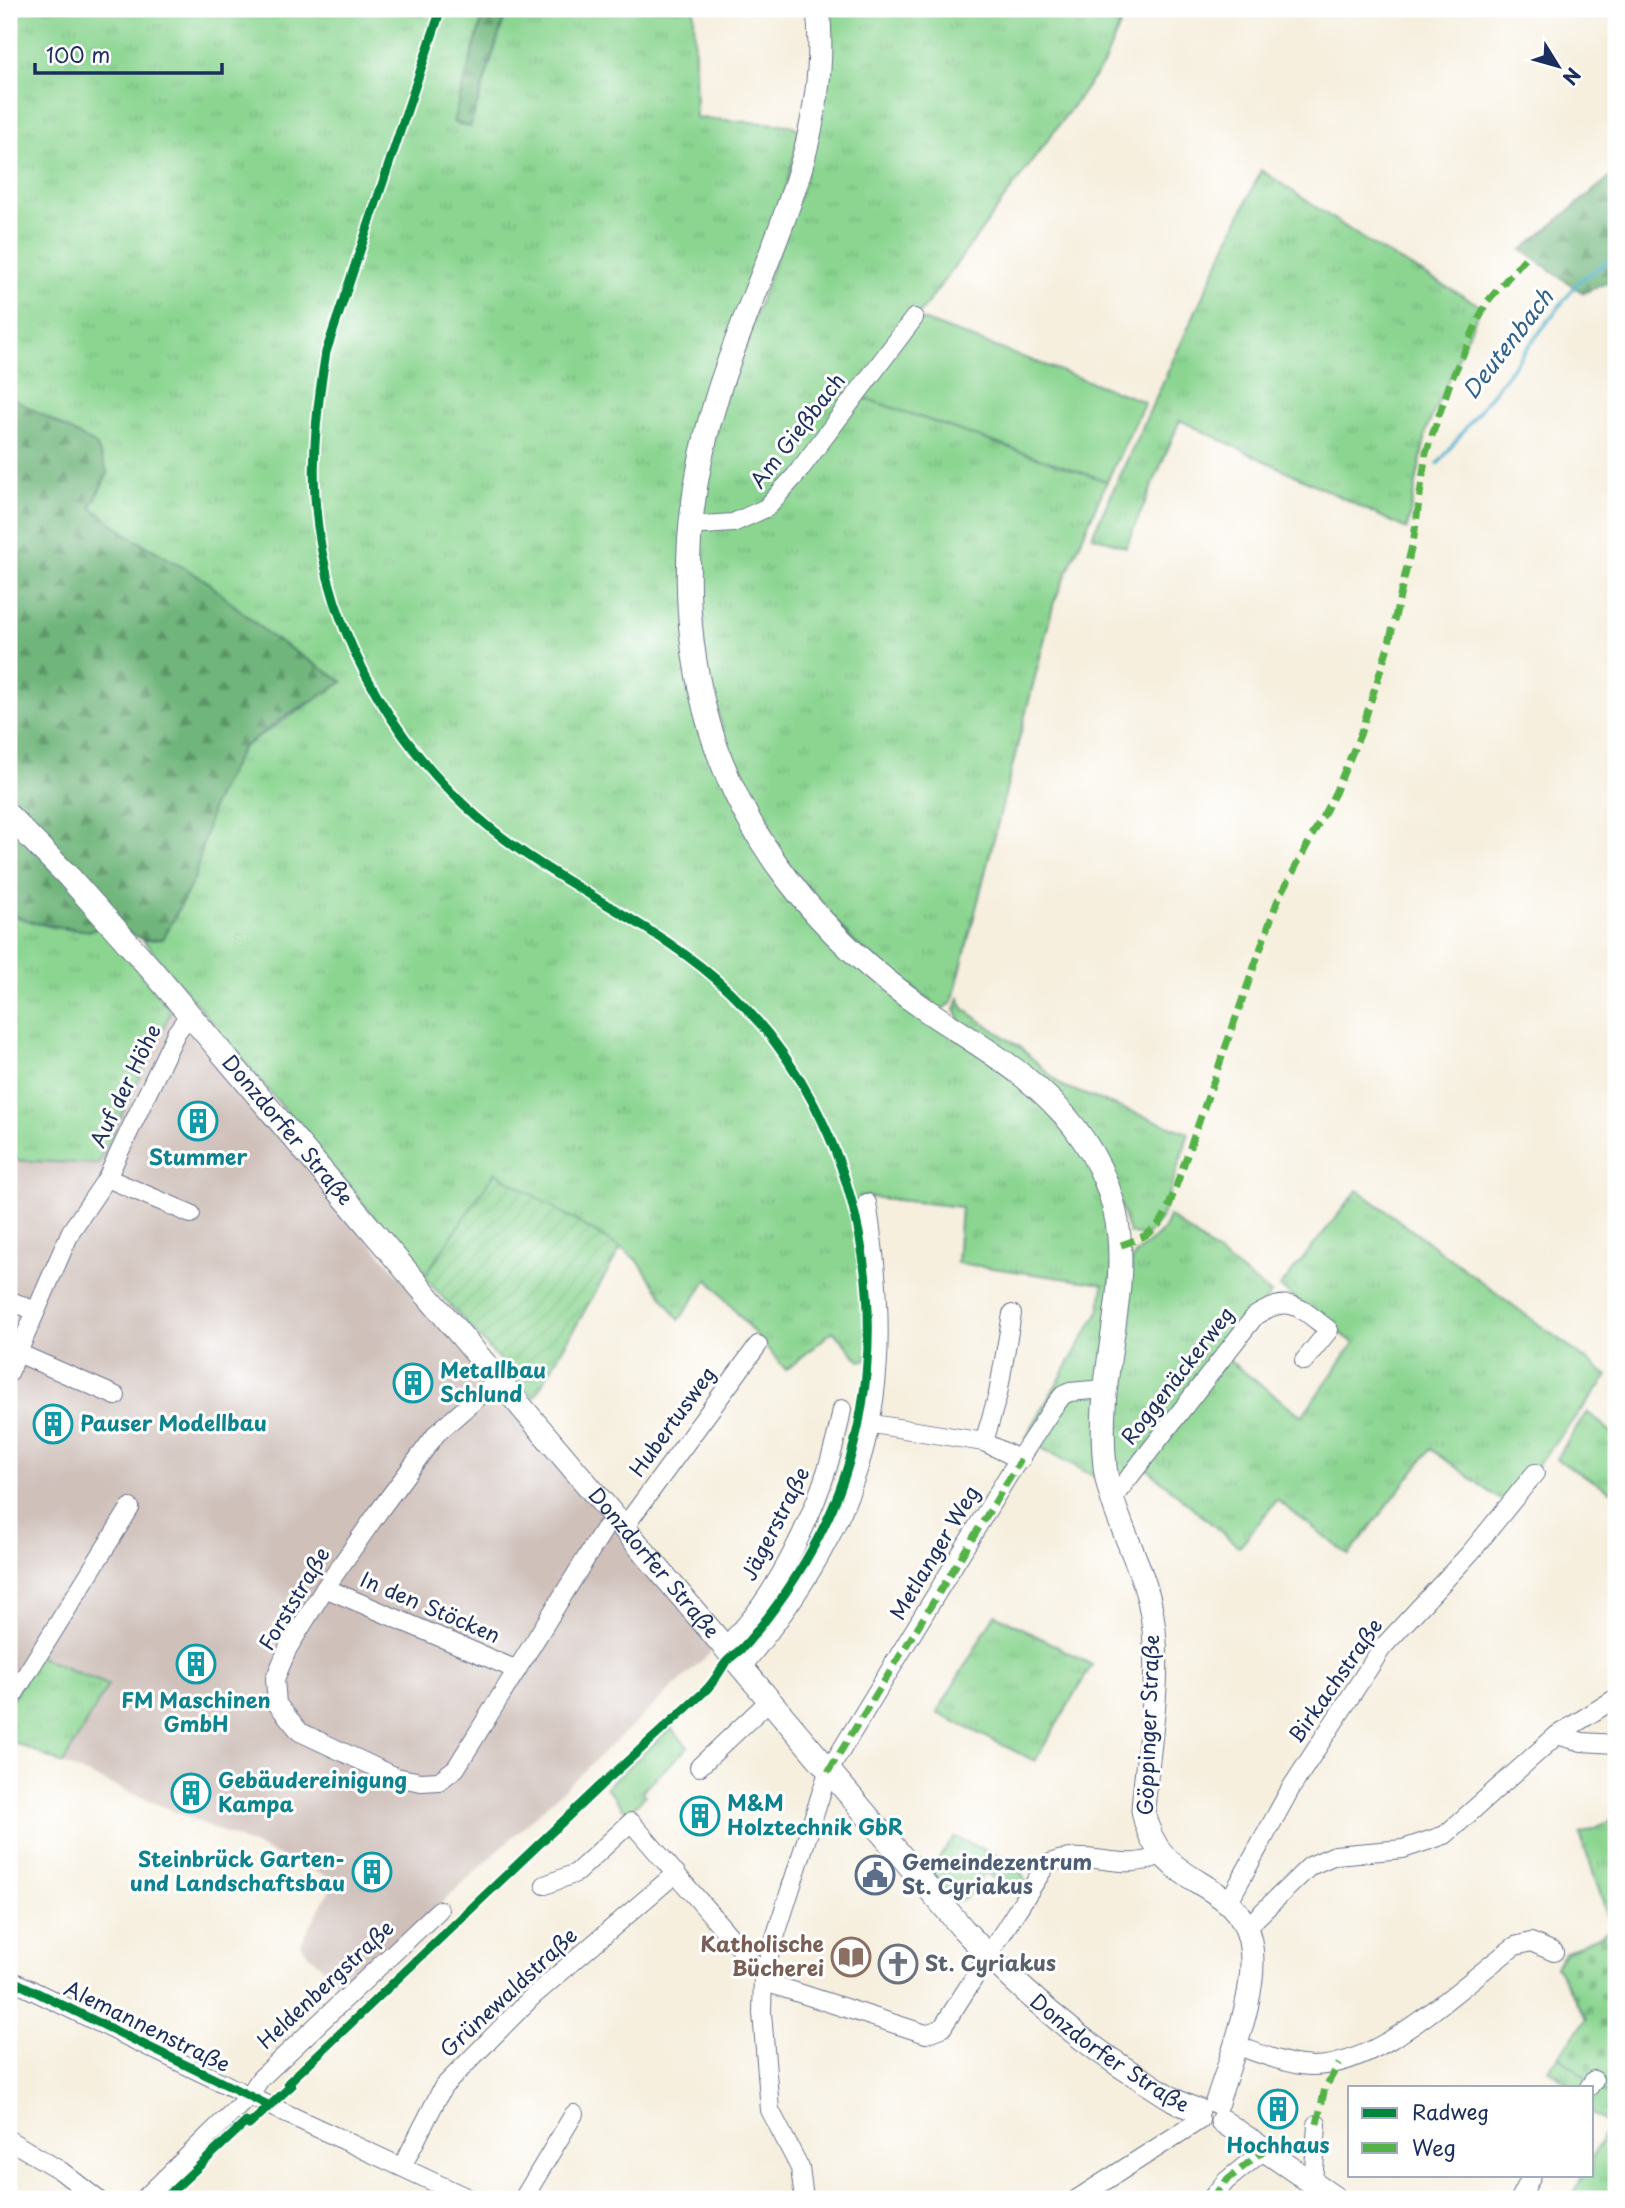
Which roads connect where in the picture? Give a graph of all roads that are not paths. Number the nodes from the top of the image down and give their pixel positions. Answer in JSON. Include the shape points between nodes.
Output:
{"nodes":[{"id":1,"x":818,"y":9,"type":"edge"},
{"id":2,"x":914,"y":318,"type":"dead end"},
{"id":3,"x":690,"y":526,"type":"junction"},
{"id":4,"x":9,"y":816,"type":"edge"},
{"id":5,"x":188,"y":1015,"type":"junction"},
{"id":6,"x":107,"y":1178,"type":"junction"},
{"id":7,"x":867,"y":1203,"type":"dead end"},
{"id":8,"x":191,"y":1214,"type":"dead end"},
{"id":9,"x":9,"y":1300,"type":"edge"},
{"id":10,"x":35,"y":1311,"type":"junction"},
{"id":11,"x":1012,"y":1314,"type":"dead end"},
{"id":12,"x":758,"y":1345,"type":"dead end"},
{"id":13,"x":18,"y":1353,"type":"junction"},
{"id":14,"x":1304,"y":1361,"type":"dead end"},
{"id":15,"x":9,"y":1373,"type":"edge"},
{"id":16,"x":499,"y":1379,"type":"junction"},
{"id":17,"x":1103,"y":1390,"type":"junction"},
{"id":18,"x":116,"y":1396,"type":"dead end"},
{"id":19,"x":842,"y":1409,"type":"dead end"},
{"id":20,"x":873,"y":1424,"type":"junction"},
{"id":21,"x":984,"y":1442,"type":"junction"},
{"id":22,"x":1020,"y":1460,"type":"junction"},
{"id":23,"x":1535,"y":1473,"type":"dead end"},
{"id":24,"x":1113,"y":1498,"type":"junction"},
{"id":25,"x":130,"y":1508,"type":"dead end"},
{"id":26,"x":615,"y":1528,"type":"junction"},
{"id":27,"x":325,"y":1588,"type":"junction"},
{"id":28,"x":725,"y":1646,"type":"junction"},
{"id":29,"x":742,"y":1667,"type":"junction"},
{"id":30,"x":517,"y":1670,"type":"junction"},
{"id":31,"x":15,"y":1679,"type":"edge"},
{"id":32,"x":1616,"y":1698,"type":"edge"},
{"id":33,"x":770,"y":1700,"type":"junction"},
{"id":34,"x":9,"y":1702,"type":"edge"},
{"id":35,"x":1557,"y":1735,"type":"junction"},
{"id":36,"x":1616,"y":1744,"type":"edge"},
{"id":37,"x":699,"y":1767,"type":"dead end"},
{"id":38,"x":828,"y":1772,"type":"junction"},
{"id":39,"x":1160,"y":1855,"type":"junction"},
{"id":40,"x":676,"y":1874,"type":"junction"},
{"id":41,"x":545,"y":1885,"type":"dead end"},
{"id":42,"x":1228,"y":1903,"type":"junction"},
{"id":43,"x":439,"y":1910,"type":"dead end"},
{"id":44,"x":1245,"y":1929,"type":"junction"},
{"id":45,"x":1554,"y":1952,"type":"dead end"},
{"id":46,"x":989,"y":1955,"type":"junction"},
{"id":47,"x":764,"y":1975,"type":"junction"},
{"id":48,"x":9,"y":1979,"type":"edge"},
{"id":49,"x":1235,"y":2045,"type":"junction"},
{"id":50,"x":248,"y":2096,"type":"junction"},
{"id":51,"x":1209,"y":2113,"type":"junction"},
{"id":52,"x":574,"y":2114,"type":"dead end"},
{"id":53,"x":1317,"y":2124,"type":"dead end"},
{"id":54,"x":9,"y":2140,"type":"edge"},
{"id":55,"x":1264,"y":2151,"type":"junction"},
{"id":56,"x":402,"y":2167,"type":"junction"},
{"id":57,"x":1532,"y":2176,"type":"edge"},
{"id":58,"x":1313,"y":2185,"type":"junction"},
{"id":59,"x":97,"y":2199,"type":"edge"},
{"id":60,"x":144,"y":2199,"type":"edge"},
{"id":61,"x":470,"y":2199,"type":"edge"},
{"id":62,"x":523,"y":2199,"type":"edge"},
{"id":63,"x":804,"y":2199,"type":"edge"},
{"id":64,"x":1077,"y":2199,"type":"edge"},
{"id":65,"x":1211,"y":2199,"type":"edge"},
{"id":66,"x":1336,"y":2199,"type":"edge"},
{"id":67,"x":1520,"y":2199,"type":"edge"}],
"edges":[{"from":1,"to":3,"type":"main road","name":"Göppinger Straße","via":[[820,63],[807,145],[781,229],[718,392],[703,444]]},
{"from":2,"to":3,"type":"street","name":"Am Gießbach","via":[[766,508],[733,523]]},
{"from":3,"to":17,"type":"main road","name":"Göppinger Straße","via":[[690,639],[706,713],[741,804],[764,846],[816,916],[863,962],[1043,1092],[1073,1125],[1103,1172],[1121,1245],[1121,1291]]},
{"from":4,"to":5,"type":"main road","name":"Donzdorfer Straße","via":[[69,877]]},
{"from":5,"to":6,"type":"street","name":"Auf der Höhe"},
{"from":5,"to":16,"type":"main road","name":"Donzdorfer Straße"},
{"from":6,"to":8,"type":"street","name":"Auf der Höhe"},
{"from":6,"to":10,"type":"street","name":"Auf der Höhe","via":[[71,1231]]},
{"from":7,"to":20,"type":"street","via":[[880,1293]]},
{"from":9,"to":10,"type":"street"},
{"from":10,"to":13,"type":"street","name":"Auf der Höhe"},
{"from":11,"to":21,"type":"street"},
{"from":12,"to":26,"type":"street","name":"Hubertusweg"},
{"from":13,"to":15,"type":"street","name":"Auf der Höhe"},
{"from":13,"to":18,"type":"street"},
{"from":14,"to":24,"type":"street","name":"Roggenäckerweg","via":[[1329,1330],[1284,1302],[1255,1316]]},
{"from":16,"to":26,"type":"main road","name":"Donzdorfer Straße"},
{"from":16,"to":27,"type":"street","name":"Forststraße","via":[[437,1433]]},
{"from":17,"to":22,"type":"street","name":"Metlanger Weg","via":[[1063,1395]]},
{"from":17,"to":24,"type":"main road","name":"Göppinger Straße","via":[[1105,1468]]},
{"from":19,"to":28,"type":"street","name":"Jägerstraße","via":[[828,1475],[804,1527],[768,1594]]},
{"from":20,"to":21,"type":"street"},
{"from":20,"to":29,"type":"street","via":[[828,1545]]},
{"from":21,"to":22,"type":"street"},
{"from":22,"to":38,"type":"street","name":"Metlanger Weg"},
{"from":23,"to":42,"type":"street","name":"Birkachstraße","via":[[1471,1552],[1382,1647],[1291,1788]]},
{"from":24,"to":39,"type":"main road","name":"Göppinger Straße","via":[[1138,1561],[1154,1630],[1143,1810],[1146,1829]]},
{"from":25,"to":31,"type":"street"},
{"from":26,"to":28,"type":"main road","name":"Donzdorfer Straße"},
{"from":26,"to":30,"type":"street","name":"Forststraße"},
{"from":27,"to":30,"type":"street","name":"In den Stöcken"},
{"from":27,"to":30,"type":"street","name":"Forststraße","via":[[275,1678],[277,1704],[300,1732],[396,1777],[439,1780],[456,1768]]},
{"from":28,"to":29,"type":"main road","name":"Donzdorfer Straße"},
{"from":29,"to":33,"type":"main road","name":"Donzdorfer Straße"},
{"from":31,"to":34,"type":"street"},
{"from":32,"to":35,"type":"street"},
{"from":33,"to":37,"type":"street"},
{"from":33,"to":38,"type":"main road","name":"Donzdorfer Straße"},
{"from":35,"to":36,"type":"street"},
{"from":35,"to":44,"type":"street","via":[[1445,1835],[1403,1849],[1335,1855],[1310,1866]]},
{"from":38,"to":46,"type":"main road","name":"Donzdorfer Straße"},
{"from":38,"to":47,"type":"street","name":"Metlanger Weg"},
{"from":39,"to":42,"type":"main road","name":"Göppinger Straße","via":[[1172,1868]]},
{"from":39,"to":46,"type":"street","via":[[1144,1864],[1078,1856],[1046,1865]]},
{"from":40,"to":41,"type":"street","via":[[631,1822],[576,1873]]},
{"from":40,"to":47,"type":"street"},
{"from":40,"to":56,"type":"street","name":"Grünewaldstraße","via":[[532,1997],[443,2087]]},
{"from":42,"to":44,"type":"main road","name":"Göppinger Straße"},
{"from":43,"to":50,"type":"street","name":"Heldenbergstraße","via":[[260,2079]]},
{"from":44,"to":49,"type":"main road","name":"Göppinger Straße","via":[[1251,1976]]},
{"from":45,"to":49,"type":"street","via":[[1531,1942],[1515,1946],[1390,2041],[1352,2060],[1303,2066]]},
{"from":46,"to":47,"type":"street","via":[[942,2028],[926,2034],[786,1991]]},
{"from":46,"to":51,"type":"main road","name":"Donzdorfer Straße","via":[[1085,2041],[1177,2101]]},
{"from":47,"to":63,"type":"street","name":"Metlanger Weg","via":[[769,2109],[800,2168]]},
{"from":48,"to":50,"type":"street","name":"Alemannenstraße"},
{"from":49,"to":51,"type":"main road","name":"Göppinger Straße"},
{"from":50,"to":56,"type":"street","name":"Alemannenstraße"},
{"from":50,"to":60,"type":"street","name":"Heldenbergstraße"},
{"from":51,"to":55,"type":"main road","name":"Donzdorfer Straße"},
{"from":51,"to":64,"type":"street"},
{"from":52,"to":62,"type":"street"},
{"from":53,"to":58,"type":"street"},
{"from":54,"to":59,"type":"street"},
{"from":55,"to":58,"type":"main road","name":"Donzdorfer Straße"},
{"from":55,"to":65,"type":"street"},
{"from":56,"to":61,"type":"street","name":"Alemannenstraße"},
{"from":57,"to":67,"type":"street"},
{"from":58,"to":66,"type":"main road","name":"Donzdorfer Straße"}]}
